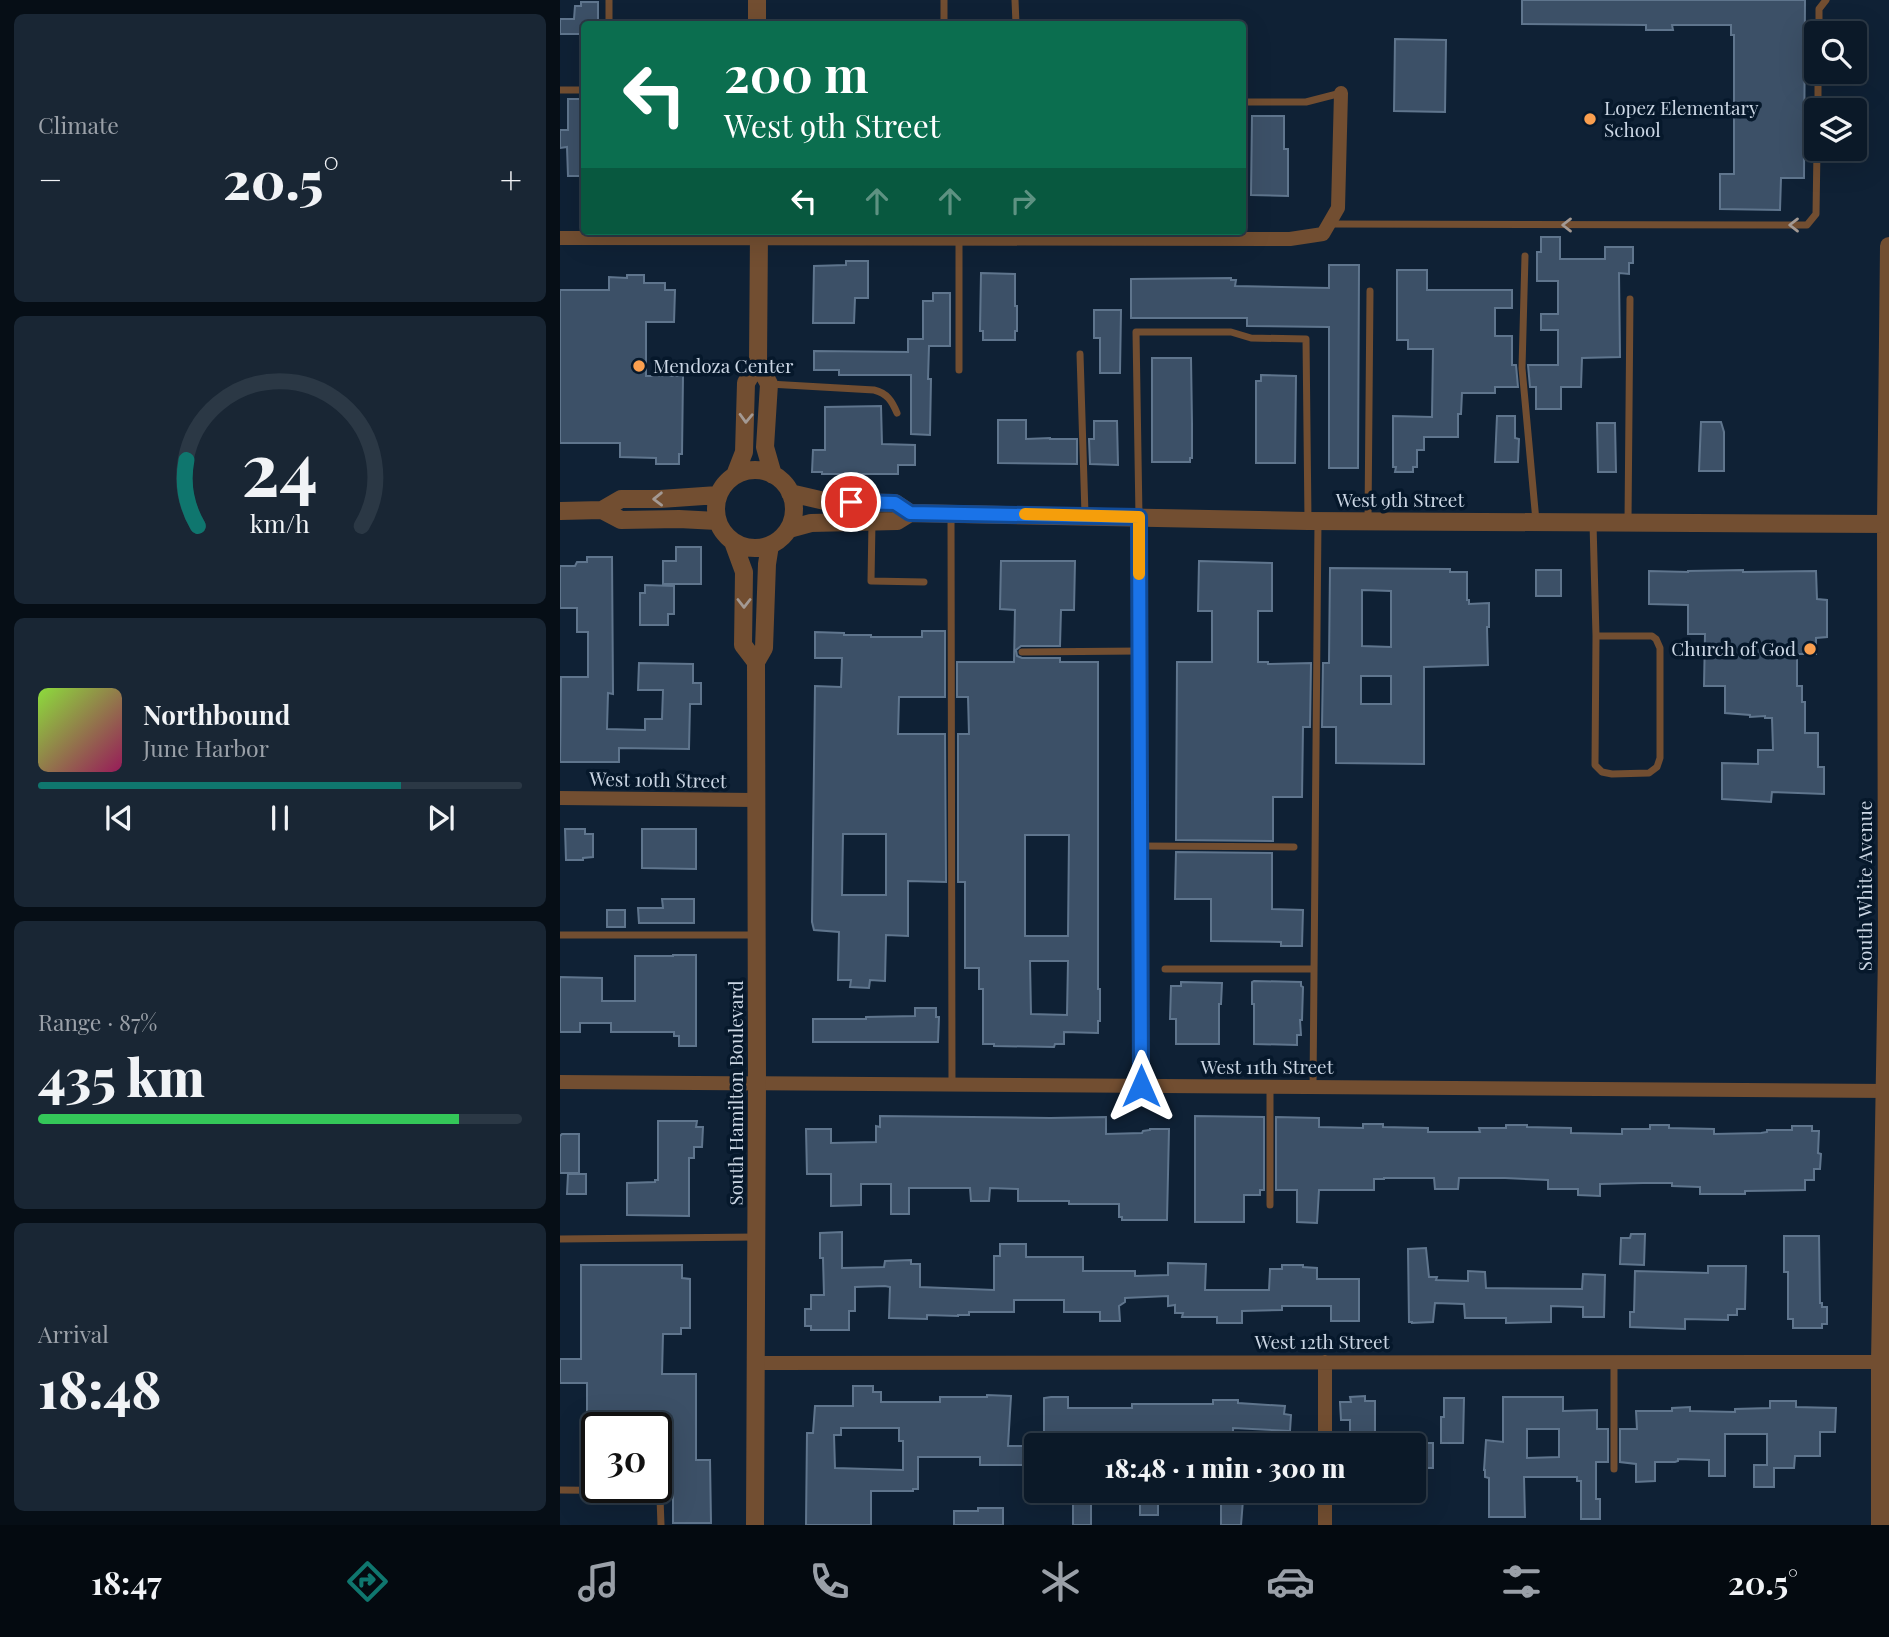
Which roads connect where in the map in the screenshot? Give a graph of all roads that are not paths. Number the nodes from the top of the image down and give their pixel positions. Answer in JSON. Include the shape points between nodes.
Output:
{"nodes":[{"id":1,"x":609,"y":0,"type":"edge"},
{"id":2,"x":757,"y":0,"type":"edge"},
{"id":3,"x":944,"y":0,"type":"edge"},
{"id":4,"x":1016,"y":0,"type":"edge"},
{"id":5,"x":1826,"y":0,"type":"edge"},
{"id":6,"x":609,"y":21,"type":"edge"},
{"id":7,"x":757,"y":21,"type":"edge"},
{"id":8,"x":944,"y":21,"type":"edge"},
{"id":9,"x":1016,"y":21,"type":"edge"},
{"id":10,"x":1819,"y":21,"type":"edge"},
{"id":11,"x":560,"y":90,"type":"edge"},
{"id":12,"x":581,"y":90,"type":"edge"},
{"id":13,"x":1341,"y":93,"type":"joint"},
{"id":14,"x":1246,"y":102,"type":"edge"},
{"id":15,"x":1817,"y":161,"type":"edge"},
{"id":16,"x":1329,"y":224,"type":"junction"},
{"id":17,"x":606,"y":235,"type":"edge"},
{"id":18,"x":759,"y":235,"type":"edge"},
{"id":19,"x":560,"y":238,"type":"edge"},
{"id":20,"x":960,"y":239,"type":"junction"},
{"id":21,"x":1889,"y":246,"type":"edge"},
{"id":22,"x":1525,"y":256,"type":"dead end"},
{"id":23,"x":1370,"y":290,"type":"dead end"},
{"id":24,"x":1630,"y":299,"type":"dead end"},
{"id":25,"x":1080,"y":354,"type":"dead end"},
{"id":26,"x":758,"y":363,"type":"junction"},
{"id":27,"x":959,"y":370,"type":"dead end"},
{"id":28,"x":769,"y":384,"type":"junction"},
{"id":29,"x":897,"y":413,"type":"dead end"},
{"id":30,"x":735,"y":475,"type":"junction"},
{"id":31,"x":773,"y":475,"type":"junction"},
{"id":32,"x":790,"y":493,"type":"junction"},
{"id":33,"x":718,"y":495,"type":"junction"},
{"id":34,"x":601,"y":510,"type":"junction"},
{"id":35,"x":560,"y":511,"type":"edge"},
{"id":36,"x":910,"y":513,"type":"junction"},
{"id":37,"x":951,"y":514,"type":"junction"},
{"id":38,"x":1086,"y":515,"type":"junction"},
{"id":39,"x":1139,"y":517,"type":"junction"},
{"id":40,"x":1313,"y":520,"type":"junction"},
{"id":41,"x":1368,"y":520,"type":"junction"},
{"id":42,"x":717,"y":521,"type":"junction"},
{"id":43,"x":872,"y":521,"type":"junction"},
{"id":44,"x":1536,"y":522,"type":"junction"},
{"id":45,"x":1592,"y":522,"type":"junction"},
{"id":46,"x":1629,"y":522,"type":"junction"},
{"id":47,"x":1887,"y":524,"type":"edge"},
{"id":48,"x":789,"y":529,"type":"junction"},
{"id":49,"x":733,"y":542,"type":"junction"},
{"id":50,"x":770,"y":545,"type":"junction"},
{"id":51,"x":924,"y":582,"type":"dead end"},
{"id":52,"x":1596,"y":635,"type":"junction"},
{"id":53,"x":1139,"y":651,"type":"junction"},
{"id":54,"x":1022,"y":652,"type":"dead end"},
{"id":55,"x":756,"y":662,"type":"junction"},
{"id":56,"x":1887,"y":662,"type":"edge"},
{"id":57,"x":560,"y":798,"type":"edge"},
{"id":58,"x":755,"y":800,"type":"junction"},
{"id":59,"x":1888,"y":809,"type":"edge"},
{"id":60,"x":1140,"y":846,"type":"junction"},
{"id":61,"x":1294,"y":847,"type":"dead end"},
{"id":62,"x":560,"y":935,"type":"edge"},
{"id":63,"x":756,"y":935,"type":"junction"},
{"id":64,"x":1888,"y":952,"type":"edge"},
{"id":65,"x":1166,"y":969,"type":"dead end"},
{"id":66,"x":1314,"y":969,"type":"junction"},
{"id":67,"x":560,"y":1082,"type":"edge"},
{"id":68,"x":757,"y":1083,"type":"junction"},
{"id":69,"x":952,"y":1084,"type":"junction"},
{"id":70,"x":1141,"y":1086,"type":"junction"},
{"id":71,"x":1270,"y":1087,"type":"junction"},
{"id":72,"x":1313,"y":1087,"type":"junction"},
{"id":73,"x":1886,"y":1091,"type":"edge"},
{"id":74,"x":1270,"y":1205,"type":"dead end"},
{"id":75,"x":1886,"y":1225,"type":"edge"},
{"id":76,"x":757,"y":1237,"type":"junction"},
{"id":77,"x":560,"y":1239,"type":"edge"},
{"id":78,"x":1325,"y":1362,"type":"junction"},
{"id":79,"x":1614,"y":1362,"type":"junction"},
{"id":80,"x":1885,"y":1362,"type":"edge"},
{"id":81,"x":756,"y":1363,"type":"junction"},
{"id":82,"x":1325,"y":1433,"type":"edge"},
{"id":83,"x":1614,"y":1469,"type":"dead end"},
{"id":84,"x":560,"y":1490,"type":"edge"},
{"id":85,"x":1885,"y":1495,"type":"edge"},
{"id":86,"x":1325,"y":1503,"type":"edge"},
{"id":87,"x":661,"y":1525,"type":"edge"},
{"id":88,"x":755,"y":1525,"type":"edge"},
{"id":89,"x":1325,"y":1525,"type":"edge"},
{"id":90,"x":1880,"y":1525,"type":"edge"}],
"edges":[{"from":1,"to":6,"type":"lane"},
{"from":2,"to":7,"type":"street"},
{"from":3,"to":8,"type":"lane"},
{"from":4,"to":9,"type":"lane"},
{"from":5,"to":10,"type":"lane","via":[[1819,9]]},
{"from":11,"to":12,"type":"lane"},
{"from":13,"to":14,"type":"lane","via":[[1306,102]]},
{"from":13,"to":16,"type":"street","via":[[1338,208]]},
{"from":15,"to":16,"type":"lane","one_way":true,"via":[[1816,214],[1807,225]]},
{"from":16,"to":20,"type":"street","via":[[1323,234],[1290,239]]},
{"from":17,"to":18,"type":"street"},
{"from":17,"to":19,"type":"street"},
{"from":18,"to":20,"type":"street"},
{"from":18,"to":26,"type":"street"},
{"from":20,"to":27,"type":"lane"},
{"from":21,"to":47,"type":"street","name":"South White Avenue"},
{"from":22,"to":44,"type":"lane","via":[[1522,368]]},
{"from":23,"to":41,"type":"lane"},
{"from":24,"to":46,"type":"lane"},
{"from":25,"to":38,"type":"lane"},
{"from":26,"to":28,"type":"street"},
{"from":26,"to":30,"type":"street","one_way":true,"via":[[746,383],[744,452]]},
{"from":28,"to":29,"type":"lane","via":[[878,391]]},
{"from":28,"to":31,"type":"street","via":[[765,447]]},
{"from":30,"to":31,"type":"street","via":[[761,470]]},
{"from":30,"to":33,"type":"street"},
{"from":31,"to":32,"type":"street"},
{"from":32,"to":36,"type":"street","name":"West 9th Street","via":[[829,502],[895,503]]},
{"from":32,"to":48,"type":"street","via":[[794,505]]},
{"from":33,"to":34,"type":"street","one_way":true,"via":[[621,499]]},
{"from":33,"to":42,"type":"street"},
{"from":34,"to":35,"type":"street"},
{"from":34,"to":42,"type":"street","via":[[621,520]]},
{"from":36,"to":37,"type":"street","name":"West 9th Street"},
{"from":36,"to":43,"type":"street","name":"West 9th Street","via":[[897,521]]},
{"from":37,"to":38,"type":"street","name":"West 9th Street"},
{"from":37,"to":69,"type":"lane"},
{"from":38,"to":39,"type":"street","name":"West 9th Street"},
{"from":39,"to":40,"type":"street","name":"West 9th Street"},
{"from":39,"to":40,"type":"lane","via":[[1136,332],[1231,332],[1251,338],[1306,339]]},
{"from":39,"to":53,"type":"street"},
{"from":40,"to":41,"type":"street","name":"West 9th Street"},
{"from":40,"to":66,"type":"lane"},
{"from":41,"to":44,"type":"street","name":"West 9th Street"},
{"from":42,"to":49,"type":"street"},
{"from":43,"to":48,"type":"street","name":"West 9th Street","via":[[811,523]]},
{"from":43,"to":51,"type":"lane","via":[[871,581]]},
{"from":44,"to":45,"type":"street","name":"West 9th Street"},
{"from":45,"to":46,"type":"street","name":"West 9th Street"},
{"from":45,"to":52,"type":"lane"},
{"from":46,"to":47,"type":"street","name":"West 9th Street"},
{"from":47,"to":56,"type":"street","name":"South White Avenue"},
{"from":48,"to":50,"type":"street"},
{"from":49,"to":50,"type":"street","via":[[757,548]]},
{"from":49,"to":55,"type":"street","name":"South Hamilton Boulevard","one_way":true,"via":[[744,572],[743,645]]},
{"from":50,"to":55,"type":"street","name":"South Hamilton Boulevard","via":[[764,648]]},
{"from":52,"to":52,"type":"lane","via":[[1595,765],[1612,774],[1649,773],[1660,758],[1660,648],[1652,636]]},
{"from":53,"to":54,"type":"lane"},
{"from":53,"to":60,"type":"street"},
{"from":55,"to":58,"type":"street","name":"South Hamilton Boulevard"},
{"from":56,"to":59,"type":"street","name":"South White Avenue"},
{"from":57,"to":58,"type":"street","name":"West 10th Street"},
{"from":58,"to":63,"type":"street","name":"South Hamilton Boulevard"},
{"from":59,"to":64,"type":"street","name":"South White Avenue"},
{"from":60,"to":61,"type":"lane"},
{"from":60,"to":70,"type":"street"},
{"from":62,"to":63,"type":"lane"},
{"from":63,"to":68,"type":"street","name":"South Hamilton Boulevard"},
{"from":64,"to":73,"type":"street","name":"South White Avenue"},
{"from":65,"to":66,"type":"lane"},
{"from":66,"to":72,"type":"lane"},
{"from":67,"to":68,"type":"street","name":"West 11th Street"},
{"from":68,"to":69,"type":"street","name":"West 11th Street"},
{"from":68,"to":76,"type":"street","name":"South Hamilton Boulevard"},
{"from":69,"to":70,"type":"street","name":"West 11th Street"},
{"from":70,"to":71,"type":"street","name":"West 11th Street"},
{"from":71,"to":72,"type":"street","name":"West 11th Street"},
{"from":71,"to":74,"type":"lane"},
{"from":72,"to":73,"type":"street","name":"West 11th Street"},
{"from":73,"to":75,"type":"street","name":"South White Avenue"},
{"from":75,"to":80,"type":"street","name":"South White Avenue"},
{"from":76,"to":77,"type":"lane"},
{"from":76,"to":81,"type":"street","name":"South Hamilton Boulevard"},
{"from":78,"to":79,"type":"street","name":"West 12th Street"},
{"from":78,"to":81,"type":"street","name":"West 12th Street"},
{"from":78,"to":82,"type":"street"},
{"from":79,"to":80,"type":"street","name":"West 12th Street"},
{"from":79,"to":83,"type":"lane"},
{"from":80,"to":85,"type":"street","name":"South White Avenue"},
{"from":81,"to":88,"type":"street","name":"South Hamilton Boulevard"},
{"from":84,"to":87,"type":"lane","via":[[654,1490],[660,1498]]},
{"from":85,"to":90,"type":"street","name":"South White Avenue"},
{"from":86,"to":89,"type":"street"}]}
